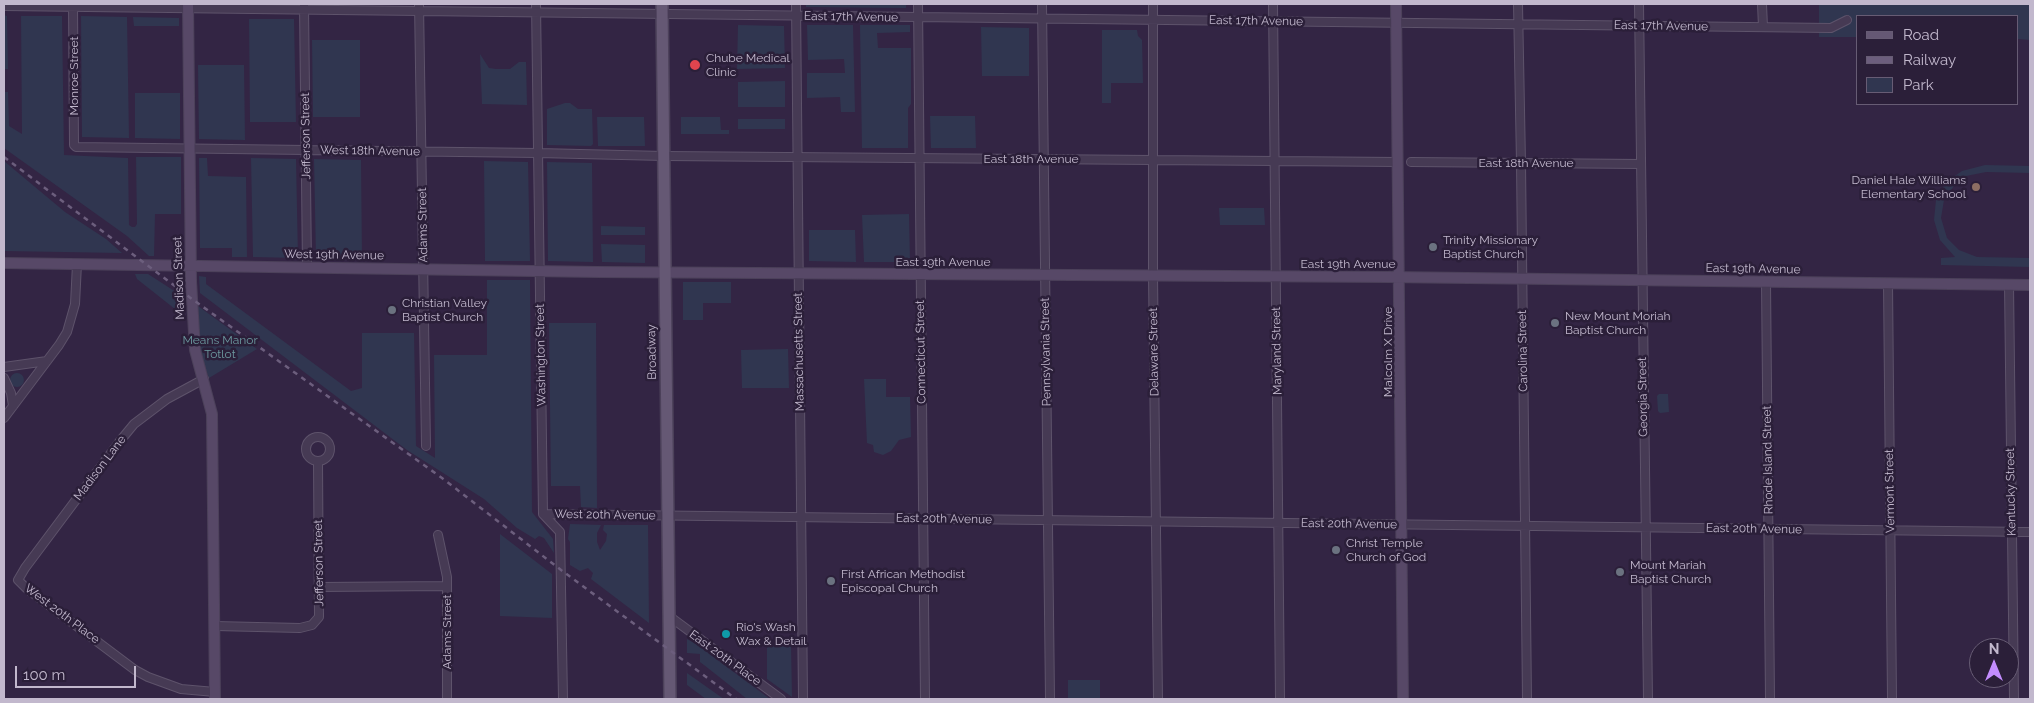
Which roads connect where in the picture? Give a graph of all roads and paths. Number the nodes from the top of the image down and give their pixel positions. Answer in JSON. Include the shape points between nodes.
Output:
{"nodes":[{"id":1,"x":796,"y":4,"type":"edge"},
{"id":2,"x":918,"y":4,"type":"edge"},
{"id":3,"x":1042,"y":4,"type":"edge"},
{"id":4,"x":1153,"y":4,"type":"edge"},
{"id":5,"x":1273,"y":4,"type":"edge"},
{"id":6,"x":1396,"y":4,"type":"edge"},
{"id":7,"x":1518,"y":4,"type":"edge"},
{"id":8,"x":1639,"y":4,"type":"edge"},
{"id":9,"x":1762,"y":4,"type":"edge"},
{"id":10,"x":73,"y":5,"type":"edge"},
{"id":11,"x":4,"y":6,"type":"edge"},
{"id":12,"x":188,"y":6,"type":"edge"},
{"id":13,"x":304,"y":7,"type":"edge"},
{"id":14,"x":419,"y":7,"type":"edge"},
{"id":15,"x":536,"y":8,"type":"edge"},
{"id":16,"x":662,"y":9,"type":"edge"},
{"id":17,"x":796,"y":16,"type":"junction"},
{"id":18,"x":919,"y":17,"type":"junction"},
{"id":19,"x":1042,"y":19,"type":"junction"},
{"id":20,"x":1153,"y":20,"type":"junction"},
{"id":21,"x":1847,"y":20,"type":"dead end"},
{"id":22,"x":1273,"y":22,"type":"junction"},
{"id":23,"x":1396,"y":23,"type":"junction"},
{"id":24,"x":1518,"y":24,"type":"junction"},
{"id":25,"x":1640,"y":26,"type":"junction"},
{"id":26,"x":1763,"y":27,"type":"junction"},
{"id":27,"x":76,"y":148,"type":"joint"},
{"id":28,"x":189,"y":149,"type":"junction"},
{"id":29,"x":306,"y":150,"type":"junction"},
{"id":30,"x":422,"y":151,"type":"junction"},
{"id":31,"x":538,"y":152,"type":"junction"},
{"id":32,"x":664,"y":156,"type":"junction"},
{"id":33,"x":798,"y":157,"type":"junction"},
{"id":34,"x":920,"y":158,"type":"junction"},
{"id":35,"x":1044,"y":159,"type":"junction"},
{"id":36,"x":1152,"y":160,"type":"junction"},
{"id":37,"x":1275,"y":161,"type":"junction"},
{"id":38,"x":1398,"y":162,"type":"junction"},
{"id":39,"x":1411,"y":162,"type":"dead end"},
{"id":40,"x":1521,"y":163,"type":"junction"},
{"id":41,"x":1641,"y":164,"type":"junction"},
{"id":42,"x":4,"y":263,"type":"edge"},
{"id":43,"x":77,"y":264,"type":"junction"},
{"id":44,"x":190,"y":265,"type":"junction"},
{"id":45,"x":307,"y":268,"type":"junction"},
{"id":46,"x":424,"y":269,"type":"junction"},
{"id":47,"x":539,"y":270,"type":"junction"},
{"id":48,"x":665,"y":272,"type":"junction"},
{"id":49,"x":798,"y":273,"type":"junction"},
{"id":50,"x":920,"y":274,"type":"junction"},
{"id":51,"x":1045,"y":275,"type":"junction"},
{"id":52,"x":1153,"y":276,"type":"junction"},
{"id":53,"x":1276,"y":276,"type":"junction"},
{"id":54,"x":1400,"y":277,"type":"junction"},
{"id":55,"x":1522,"y":279,"type":"junction"},
{"id":56,"x":1642,"y":280,"type":"junction"},
{"id":57,"x":1766,"y":282,"type":"junction"},
{"id":58,"x":1888,"y":283,"type":"junction"},
{"id":59,"x":2009,"y":284,"type":"junction"},
{"id":60,"x":2030,"y":285,"type":"edge"},
{"id":61,"x":47,"y":361,"type":"junction"},
{"id":62,"x":4,"y":367,"type":"edge"},
{"id":63,"x":4,"y":378,"type":"edge"},
{"id":64,"x":204,"y":379,"type":"junction"},
{"id":65,"x":13,"y":406,"type":"junction"},
{"id":66,"x":4,"y":418,"type":"edge"},
{"id":67,"x":426,"y":446,"type":"dead end"},
{"id":68,"x":318,"y":461,"type":"dead end"},
{"id":69,"x":543,"y":514,"type":"junction"},
{"id":70,"x":668,"y":516,"type":"junction"},
{"id":71,"x":801,"y":518,"type":"junction"},
{"id":72,"x":924,"y":519,"type":"junction"},
{"id":73,"x":1048,"y":520,"type":"junction"},
{"id":74,"x":1156,"y":522,"type":"junction"},
{"id":75,"x":1279,"y":523,"type":"junction"},
{"id":76,"x":1401,"y":524,"type":"junction"},
{"id":77,"x":1526,"y":526,"type":"junction"},
{"id":78,"x":1644,"y":527,"type":"junction"},
{"id":79,"x":1769,"y":529,"type":"junction"},
{"id":80,"x":1891,"y":530,"type":"junction"},
{"id":81,"x":2012,"y":532,"type":"junction"},
{"id":82,"x":2030,"y":532,"type":"edge"},
{"id":83,"x":438,"y":535,"type":"dead end"},
{"id":84,"x":18,"y":580,"type":"joint"},
{"id":85,"x":447,"y":586,"type":"junction"},
{"id":86,"x":320,"y":587,"type":"junction"},
{"id":87,"x":669,"y":616,"type":"junction"},
{"id":88,"x":215,"y":626,"type":"junction"},
{"id":89,"x":215,"y":696,"type":"edge"},
{"id":90,"x":447,"y":699,"type":"edge"},
{"id":91,"x":563,"y":699,"type":"edge"},
{"id":92,"x":670,"y":699,"type":"edge"},
{"id":93,"x":781,"y":699,"type":"edge"},
{"id":94,"x":803,"y":699,"type":"edge"},
{"id":95,"x":925,"y":699,"type":"edge"},
{"id":96,"x":1050,"y":699,"type":"edge"},
{"id":97,"x":1158,"y":699,"type":"edge"},
{"id":98,"x":1280,"y":699,"type":"edge"},
{"id":99,"x":1403,"y":699,"type":"edge"},
{"id":100,"x":1527,"y":699,"type":"edge"},
{"id":101,"x":1648,"y":699,"type":"edge"},
{"id":102,"x":1770,"y":699,"type":"edge"},
{"id":103,"x":1892,"y":699,"type":"edge"},
{"id":104,"x":2014,"y":699,"type":"edge"}],
"edges":[{"from":1,"to":17,"type":"street","name":"Massachusetts Street"},
{"from":2,"to":18,"type":"street","name":"Connecticut Street"},
{"from":3,"to":19,"type":"street","name":"Pennsylvania Street"},
{"from":4,"to":20,"type":"street","name":"Delaware Street"},
{"from":5,"to":22,"type":"street","name":"Maryland Street"},
{"from":6,"to":23,"type":"street","name":"Malcolm X Drive"},
{"from":7,"to":24,"type":"street","name":"Carolina Street"},
{"from":8,"to":25,"type":"street","name":"Georgia Street"},
{"from":9,"to":26,"type":"street"},
{"from":10,"to":11,"type":"street","name":"East 17th Avenue"},
{"from":10,"to":12,"type":"street","name":"East 17th Avenue"},
{"from":10,"to":27,"type":"street","name":"Monroe Street"},
{"from":12,"to":13,"type":"street","name":"East 17th Avenue"},
{"from":12,"to":28,"type":"street","name":"Madison Street"},
{"from":13,"to":14,"type":"street","name":"East 17th Avenue"},
{"from":13,"to":29,"type":"street","name":"Jefferson Street"},
{"from":14,"to":15,"type":"street","name":"East 17th Avenue"},
{"from":14,"to":30,"type":"street","name":"Adams Street"},
{"from":15,"to":16,"type":"street","name":"East 17th Avenue"},
{"from":15,"to":31,"type":"street","name":"Washington Street"},
{"from":16,"to":17,"type":"street","name":"East 17th Avenue"},
{"from":16,"to":32,"type":"main road","name":"Broadway"},
{"from":17,"to":18,"type":"street","name":"East 17th Avenue"},
{"from":17,"to":33,"type":"street","name":"Massachusetts Street"},
{"from":18,"to":19,"type":"street","name":"East 17th Avenue"},
{"from":18,"to":34,"type":"street","name":"Connecticut Street"},
{"from":19,"to":20,"type":"street","name":"East 17th Avenue"},
{"from":19,"to":35,"type":"street","name":"Pennsylvania Street"},
{"from":20,"to":22,"type":"street","name":"East 17th Avenue"},
{"from":20,"to":36,"type":"street","name":"Delaware Street"},
{"from":21,"to":26,"type":"street","name":"East 17th Avenue","via":[[1831,28]]},
{"from":22,"to":23,"type":"street","name":"East 17th Avenue"},
{"from":22,"to":37,"type":"street","name":"Maryland Street"},
{"from":23,"to":24,"type":"street","name":"East 17th Avenue"},
{"from":23,"to":38,"type":"street","name":"Malcolm X Drive"},
{"from":24,"to":25,"type":"street","name":"East 17th Avenue"},
{"from":24,"to":40,"type":"street","name":"Carolina Street"},
{"from":25,"to":26,"type":"street","name":"East 17th Avenue"},
{"from":25,"to":41,"type":"street","name":"Georgia Street"},
{"from":27,"to":28,"type":"street","name":"West 18th Avenue"},
{"from":28,"to":29,"type":"street","name":"West 18th Avenue"},
{"from":28,"to":44,"type":"street","name":"Madison Street"},
{"from":29,"to":30,"type":"street","name":"West 18th Avenue"},
{"from":29,"to":45,"type":"street","name":"Jefferson Street"},
{"from":30,"to":31,"type":"street","name":"West 18th Avenue"},
{"from":30,"to":46,"type":"street","name":"Adams Street"},
{"from":31,"to":32,"type":"street","name":"West 18th Avenue"},
{"from":31,"to":47,"type":"street","name":"Washington Street"},
{"from":32,"to":33,"type":"street","name":"East 18th Avenue"},
{"from":32,"to":48,"type":"main road","name":"Broadway"},
{"from":33,"to":34,"type":"street","name":"East 18th Avenue"},
{"from":33,"to":49,"type":"street","name":"Massachusetts Street"},
{"from":34,"to":35,"type":"street","name":"East 18th Avenue"},
{"from":34,"to":50,"type":"street","name":"Connecticut Street"},
{"from":35,"to":36,"type":"street","name":"East 18th Avenue"},
{"from":35,"to":51,"type":"street","name":"Pennsylvania Street"},
{"from":36,"to":37,"type":"street","name":"East 18th Avenue"},
{"from":36,"to":52,"type":"street","name":"Delaware Street"},
{"from":37,"to":38,"type":"street","name":"East 18th Avenue"},
{"from":37,"to":53,"type":"street","name":"Maryland Street"},
{"from":38,"to":54,"type":"street","name":"Malcolm X Drive"},
{"from":39,"to":40,"type":"street","name":"East 18th Avenue"},
{"from":40,"to":41,"type":"street","name":"East 18th Avenue"},
{"from":40,"to":55,"type":"street","name":"Carolina Street"},
{"from":41,"to":56,"type":"street","name":"Georgia Street"},
{"from":42,"to":43,"type":"street","name":"West 19th Avenue"},
{"from":43,"to":44,"type":"street","name":"West 19th Avenue"},
{"from":43,"to":61,"type":"street","via":[[72,319],[60,345]]},
{"from":44,"to":45,"type":"street","name":"West 19th Avenue"},
{"from":44,"to":64,"type":"street","name":"Madison Street","via":[[195,350]]},
{"from":45,"to":46,"type":"street","name":"West 19th Avenue"},
{"from":46,"to":47,"type":"street","name":"West 19th Avenue"},
{"from":46,"to":67,"type":"street","name":"Adams Street"},
{"from":47,"to":48,"type":"street","name":"West 19th Avenue"},
{"from":47,"to":69,"type":"street","name":"Washington Street"},
{"from":48,"to":49,"type":"street","name":"East 19th Avenue"},
{"from":48,"to":70,"type":"main road","name":"Broadway"},
{"from":49,"to":50,"type":"street","name":"East 19th Avenue"},
{"from":49,"to":71,"type":"street","name":"Massachusetts Street"},
{"from":50,"to":51,"type":"street","name":"East 19th Avenue"},
{"from":50,"to":72,"type":"street","name":"Connecticut Street"},
{"from":51,"to":52,"type":"street","name":"East 19th Avenue"},
{"from":51,"to":73,"type":"street","name":"Pennsylvania Street"},
{"from":52,"to":53,"type":"street","name":"East 19th Avenue"},
{"from":52,"to":74,"type":"street","name":"Delaware Street"},
{"from":53,"to":54,"type":"street","name":"East 19th Avenue"},
{"from":53,"to":75,"type":"street","name":"Maryland Street"},
{"from":54,"to":55,"type":"street","name":"East 19th Avenue"},
{"from":54,"to":76,"type":"street","name":"Malcolm X Drive"},
{"from":55,"to":56,"type":"street","name":"East 19th Avenue"},
{"from":55,"to":77,"type":"street","name":"Carolina Street"},
{"from":56,"to":57,"type":"street","name":"East 19th Avenue"},
{"from":56,"to":78,"type":"street","name":"Georgia Street"},
{"from":57,"to":58,"type":"street","name":"East 19th Avenue"},
{"from":57,"to":79,"type":"street","name":"Rhode Island Street"},
{"from":58,"to":59,"type":"street","name":"East 19th Avenue"},
{"from":58,"to":80,"type":"street","name":"Vermont Street"},
{"from":59,"to":60,"type":"street","name":"East 19th Avenue"},
{"from":59,"to":81,"type":"street","name":"Kentucky Street"},
{"from":61,"to":62,"type":"street"},
{"from":61,"to":65,"type":"street"},
{"from":63,"to":65,"type":"street"},
{"from":64,"to":84,"type":"street","name":"Madison Lane","via":[[167,399],[134,424]]},
{"from":64,"to":88,"type":"street","name":"Madison Street","via":[[212,414]]},
{"from":65,"to":66,"type":"street"},
{"from":68,"to":86,"type":"street","name":"Jefferson Street"},
{"from":69,"to":70,"type":"street","name":"West 20th Avenue"},
{"from":69,"to":91,"type":"street","via":[[560,532]]},
{"from":70,"to":71,"type":"street","name":"East 20th Avenue"},
{"from":70,"to":87,"type":"main road","name":"Broadway"},
{"from":71,"to":72,"type":"street","name":"East 20th Avenue"},
{"from":71,"to":94,"type":"street","name":"Massachusetts Street"},
{"from":72,"to":73,"type":"street","name":"East 20th Avenue"},
{"from":72,"to":95,"type":"street","name":"Connecticut Street"},
{"from":73,"to":74,"type":"street","name":"East 20th Avenue"},
{"from":73,"to":96,"type":"street","name":"Pennsylvania Street"},
{"from":74,"to":75,"type":"street","name":"East 20th Avenue"},
{"from":74,"to":97,"type":"street","name":"Delaware Street"},
{"from":75,"to":76,"type":"street","name":"East 20th Avenue"},
{"from":75,"to":98,"type":"street","name":"Maryland Street"},
{"from":76,"to":77,"type":"street","name":"East 20th Avenue"},
{"from":76,"to":99,"type":"street","name":"Malcolm X Drive"},
{"from":77,"to":78,"type":"street","name":"East 20th Avenue"},
{"from":77,"to":100,"type":"street","name":"Carolina Street"},
{"from":78,"to":79,"type":"street","name":"East 20th Avenue"},
{"from":78,"to":101,"type":"street","name":"Georgia Street"},
{"from":79,"to":80,"type":"street","name":"East 20th Avenue"},
{"from":79,"to":102,"type":"street","name":"Rhode Island Street"},
{"from":80,"to":81,"type":"street","name":"East 20th Avenue"},
{"from":80,"to":103,"type":"street","name":"Vermont Street"},
{"from":81,"to":82,"type":"street","name":"East 20th Avenue"},
{"from":81,"to":104,"type":"street","name":"Kentucky Street"},
{"from":83,"to":85,"type":"street","name":"Adams Street"},
{"from":84,"to":89,"type":"street","name":"West 20th Place","via":[[135,670],[181,689]]},
{"from":85,"to":86,"type":"street"},
{"from":85,"to":90,"type":"street","name":"Adams Street"},
{"from":86,"to":88,"type":"street","name":"Jefferson Street","via":[[319,617],[312,625],[300,628]]},
{"from":87,"to":92,"type":"main road","name":"Broadway"},
{"from":87,"to":93,"type":"street","name":"East 20th Place"},
{"from":88,"to":89,"type":"street","name":"Madison Street"}]}
